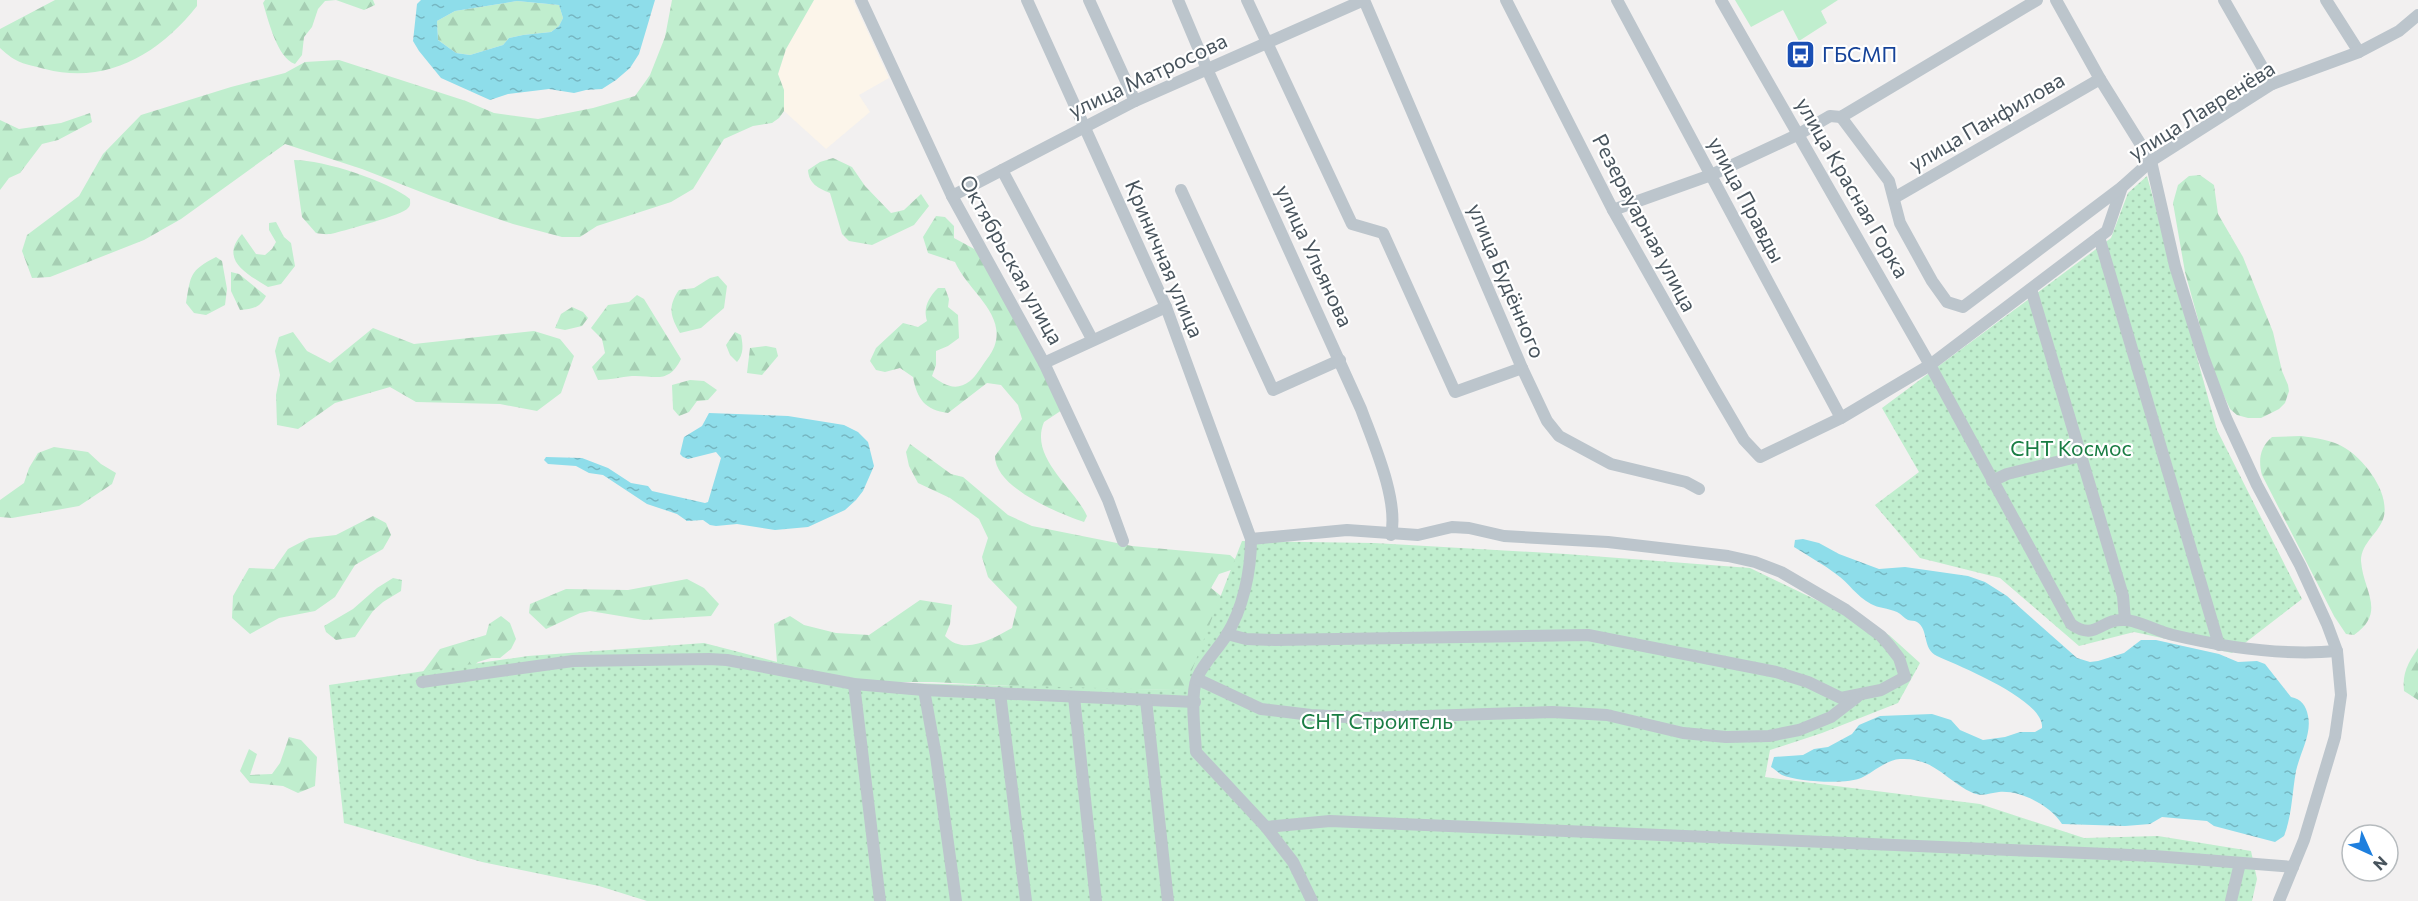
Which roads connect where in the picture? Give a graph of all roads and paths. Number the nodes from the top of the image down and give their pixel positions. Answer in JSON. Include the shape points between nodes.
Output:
{"nodes":[{"id":1,"x":861,"y":0,"type":"edge"},
{"id":2,"x":1027,"y":0,"type":"edge"},
{"id":3,"x":1089,"y":0,"type":"edge"},
{"id":4,"x":1178,"y":0,"type":"edge"},
{"id":5,"x":1247,"y":0,"type":"edge"},
{"id":6,"x":1364,"y":0,"type":"edge"},
{"id":7,"x":1506,"y":0,"type":"edge"},
{"id":8,"x":1617,"y":0,"type":"edge"},
{"id":9,"x":1721,"y":0,"type":"edge"},
{"id":10,"x":2037,"y":0,"type":"edge"},
{"id":11,"x":2056,"y":0,"type":"edge"},
{"id":12,"x":2224,"y":0,"type":"edge"},
{"id":13,"x":2326,"y":0,"type":"edge"},
{"id":14,"x":2418,"y":15,"type":"edge"},
{"id":15,"x":1265,"y":43,"type":"junction"},
{"id":16,"x":2359,"y":52,"type":"junction"},
{"id":17,"x":1206,"y":69,"type":"junction"},
{"id":18,"x":2100,"y":79,"type":"junction"},
{"id":19,"x":2272,"y":84,"type":"junction"},
{"id":20,"x":1135,"y":101,"type":"junction"},
{"id":21,"x":1841,"y":117,"type":"junction"},
{"id":22,"x":1085,"y":127,"type":"junction"},
{"id":23,"x":1799,"y":134,"type":"junction"},
{"id":24,"x":2151,"y":161,"type":"junction"},
{"id":25,"x":1002,"y":170,"type":"junction"},
{"id":26,"x":1710,"y":175,"type":"junction"},
{"id":27,"x":2122,"y":187,"type":"junction"},
{"id":28,"x":1181,"y":190,"type":"dead end"},
{"id":29,"x":952,"y":196,"type":"junction"},
{"id":30,"x":1894,"y":198,"type":"junction"},
{"id":31,"x":1613,"y":210,"type":"junction"},
{"id":32,"x":2099,"y":237,"type":"junction"},
{"id":33,"x":2031,"y":289,"type":"junction"},
{"id":34,"x":1166,"y":307,"type":"junction"},
{"id":35,"x":1963,"y":307,"type":"joint"},
{"id":36,"x":1092,"y":339,"type":"junction"},
{"id":37,"x":1340,"y":360,"type":"junction"},
{"id":38,"x":1044,"y":363,"type":"junction"},
{"id":39,"x":1930,"y":365,"type":"junction"},
{"id":40,"x":1522,"y":368,"type":"junction"},
{"id":41,"x":1841,"y":418,"type":"junction"},
{"id":42,"x":2081,"y":456,"type":"junction"},
{"id":43,"x":1992,"y":481,"type":"junction"},
{"id":44,"x":1699,"y":489,"type":"dead end"},
{"id":45,"x":1391,"y":535,"type":"junction"},
{"id":46,"x":1251,"y":538,"type":"junction"},
{"id":47,"x":1123,"y":541,"type":"dead end"},
{"id":48,"x":2125,"y":620,"type":"junction"},
{"id":49,"x":1227,"y":634,"type":"junction"},
{"id":50,"x":2219,"y":645,"type":"junction"},
{"id":51,"x":2337,"y":651,"type":"junction"},
{"id":52,"x":1197,"y":679,"type":"junction"},
{"id":53,"x":422,"y":682,"type":"dead end"},
{"id":54,"x":855,"y":684,"type":"junction"},
{"id":55,"x":924,"y":690,"type":"junction"},
{"id":56,"x":1000,"y":693,"type":"junction"},
{"id":57,"x":1858,"y":696,"type":"junction"},
{"id":58,"x":1074,"y":697,"type":"junction"},
{"id":59,"x":1146,"y":700,"type":"junction"},
{"id":60,"x":1194,"y":702,"type":"junction"},
{"id":61,"x":1266,"y":827,"type":"junction"},
{"id":62,"x":2240,"y":863,"type":"junction"},
{"id":63,"x":2294,"y":867,"type":"junction"},
{"id":64,"x":879,"y":901,"type":"edge"},
{"id":65,"x":956,"y":901,"type":"edge"},
{"id":66,"x":1026,"y":901,"type":"edge"},
{"id":67,"x":1096,"y":901,"type":"edge"},
{"id":68,"x":1168,"y":901,"type":"edge"},
{"id":69,"x":1312,"y":901,"type":"edge"},
{"id":70,"x":2231,"y":901,"type":"edge"},
{"id":71,"x":2279,"y":901,"type":"edge"}],
"edges":[{"from":1,"to":29,"type":"street","name":"Октябрьская улица"},
{"from":2,"to":22,"type":"street","name":"Криничная улица"},
{"from":3,"to":20,"type":"street"},
{"from":4,"to":17,"type":"street","name":"улица Ульянова"},
{"from":5,"to":15,"type":"street"},
{"from":6,"to":15,"type":"street","name":"улица Матросова"},
{"from":6,"to":40,"type":"street","name":"улица Будённого"},
{"from":7,"to":31,"type":"street","name":"Резервуарная улица"},
{"from":8,"to":26,"type":"street","name":"улица Правды"},
{"from":9,"to":23,"type":"street","name":"улица Красная Горка"},
{"from":10,"to":21,"type":"street"},
{"from":11,"to":18,"type":"street"},
{"from":12,"to":19,"type":"street"},
{"from":13,"to":16,"type":"street"},
{"from":14,"to":16,"type":"street","name":"улица Лавренёва","via":[[2399,31]]},
{"from":15,"to":17,"type":"street","name":"улица Матросова"},
{"from":15,"to":40,"type":"street","via":[[1352,224],[1383,233],[1455,392]]},
{"from":16,"to":19,"type":"street","name":"улица Лавренёва"},
{"from":17,"to":20,"type":"street","name":"улица Матросова"},
{"from":17,"to":37,"type":"street","name":"улица Ульянова"},
{"from":18,"to":24,"type":"street"},
{"from":18,"to":30,"type":"street","name":"улица Панфилова"},
{"from":19,"to":24,"type":"street","name":"улица Лавренёва"},
{"from":20,"to":22,"type":"street","name":"улица Матросова"},
{"from":21,"to":23,"type":"street","via":[[1830,116]]},
{"from":21,"to":30,"type":"street","name":"улица Красная Горка","via":[[1889,181]]},
{"from":22,"to":25,"type":"street","name":"улица Матросова"},
{"from":22,"to":34,"type":"street","name":"Криничная улица"},
{"from":23,"to":26,"type":"street"},
{"from":23,"to":39,"type":"street","name":"улица Красная Горка"},
{"from":24,"to":27,"type":"street","name":"улица Лавренёва"},
{"from":24,"to":51,"type":"street","via":[[2175,266],[2226,418],[2300,565]]},
{"from":25,"to":29,"type":"street","name":"улица Матросова"},
{"from":25,"to":36,"type":"street"},
{"from":26,"to":31,"type":"street"},
{"from":26,"to":41,"type":"street","name":"улица Правды"},
{"from":27,"to":32,"type":"street","via":[[2107,231]]},
{"from":27,"to":35,"type":"street","name":"улица Лавренёва"},
{"from":28,"to":37,"type":"street","via":[[1273,390]]},
{"from":29,"to":38,"type":"street","name":"Октябрьская улица"},
{"from":30,"to":35,"type":"street","name":"улица Красная Горка","via":[[1900,224],[1932,281],[1947,302]]},
{"from":31,"to":41,"type":"street","name":"Резервуарная улица","via":[[1744,440],[1760,457]]},
{"from":32,"to":33,"type":"street"},
{"from":32,"to":50,"type":"street"},
{"from":33,"to":39,"type":"street"},
{"from":33,"to":42,"type":"street"},
{"from":34,"to":36,"type":"street"},
{"from":34,"to":46,"type":"street","name":"Криничная улица"},
{"from":36,"to":38,"type":"street"},
{"from":37,"to":45,"type":"street","name":"улица Ульянова","via":[[1378,456],[1394,514]]},
{"from":38,"to":47,"type":"street","name":"Октябрьская улица"},
{"from":39,"to":41,"type":"street"},
{"from":39,"to":43,"type":"street","name":"улица Красная Горка"},
{"from":40,"to":44,"type":"street","name":"улица Будённого","via":[[1547,421],[1559,436],[1611,464],[1686,482]]},
{"from":42,"to":43,"type":"street"},
{"from":42,"to":48,"type":"street","via":[[2123,596]]},
{"from":43,"to":48,"type":"street","name":"улица Красная Горка","via":[[2071,624],[2082,632],[2090,632]]},
{"from":45,"to":46,"type":"street","via":[[1347,530]]},
{"from":45,"to":57,"type":"street","via":[[1418,536],[1452,527],[1469,528],[1504,536],[1668,548],[1755,562],[1781,572],[1846,610],[1894,651],[1904,667],[1905,678]]},
{"from":46,"to":49,"type":"street","via":[[1244,587]]},
{"from":48,"to":50,"type":"street","via":[[2158,632]]},
{"from":49,"to":52,"type":"street"},
{"from":49,"to":57,"type":"street","via":[[1246,639],[1321,640],[1588,635],[1776,672],[1841,698]]},
{"from":50,"to":51,"type":"street","via":[[2282,652]]},
{"from":51,"to":63,"type":"street","via":[[2341,695],[2338,720]]},
{"from":52,"to":57,"type":"street","via":[[1261,709],[1311,715],[1364,718],[1607,714],[1683,733],[1726,737],[1769,736],[1799,730],[1831,717]]},
{"from":52,"to":60,"type":"street"},
{"from":53,"to":54,"type":"street","via":[[573,661],[637,659],[727,660]]},
{"from":54,"to":55,"type":"street"},
{"from":54,"to":64,"type":"street"},
{"from":55,"to":56,"type":"street"},
{"from":55,"to":65,"type":"street"},
{"from":56,"to":58,"type":"street"},
{"from":56,"to":66,"type":"street"},
{"from":58,"to":59,"type":"street"},
{"from":58,"to":67,"type":"street"},
{"from":59,"to":60,"type":"street"},
{"from":59,"to":68,"type":"street"},
{"from":60,"to":61,"type":"street","via":[[1196,752]]},
{"from":61,"to":62,"type":"street","via":[[1330,821],[2143,855]]},
{"from":61,"to":69,"type":"street","via":[[1293,862]]},
{"from":62,"to":63,"type":"street"},
{"from":62,"to":70,"type":"street"},
{"from":63,"to":71,"type":"street"}]}
